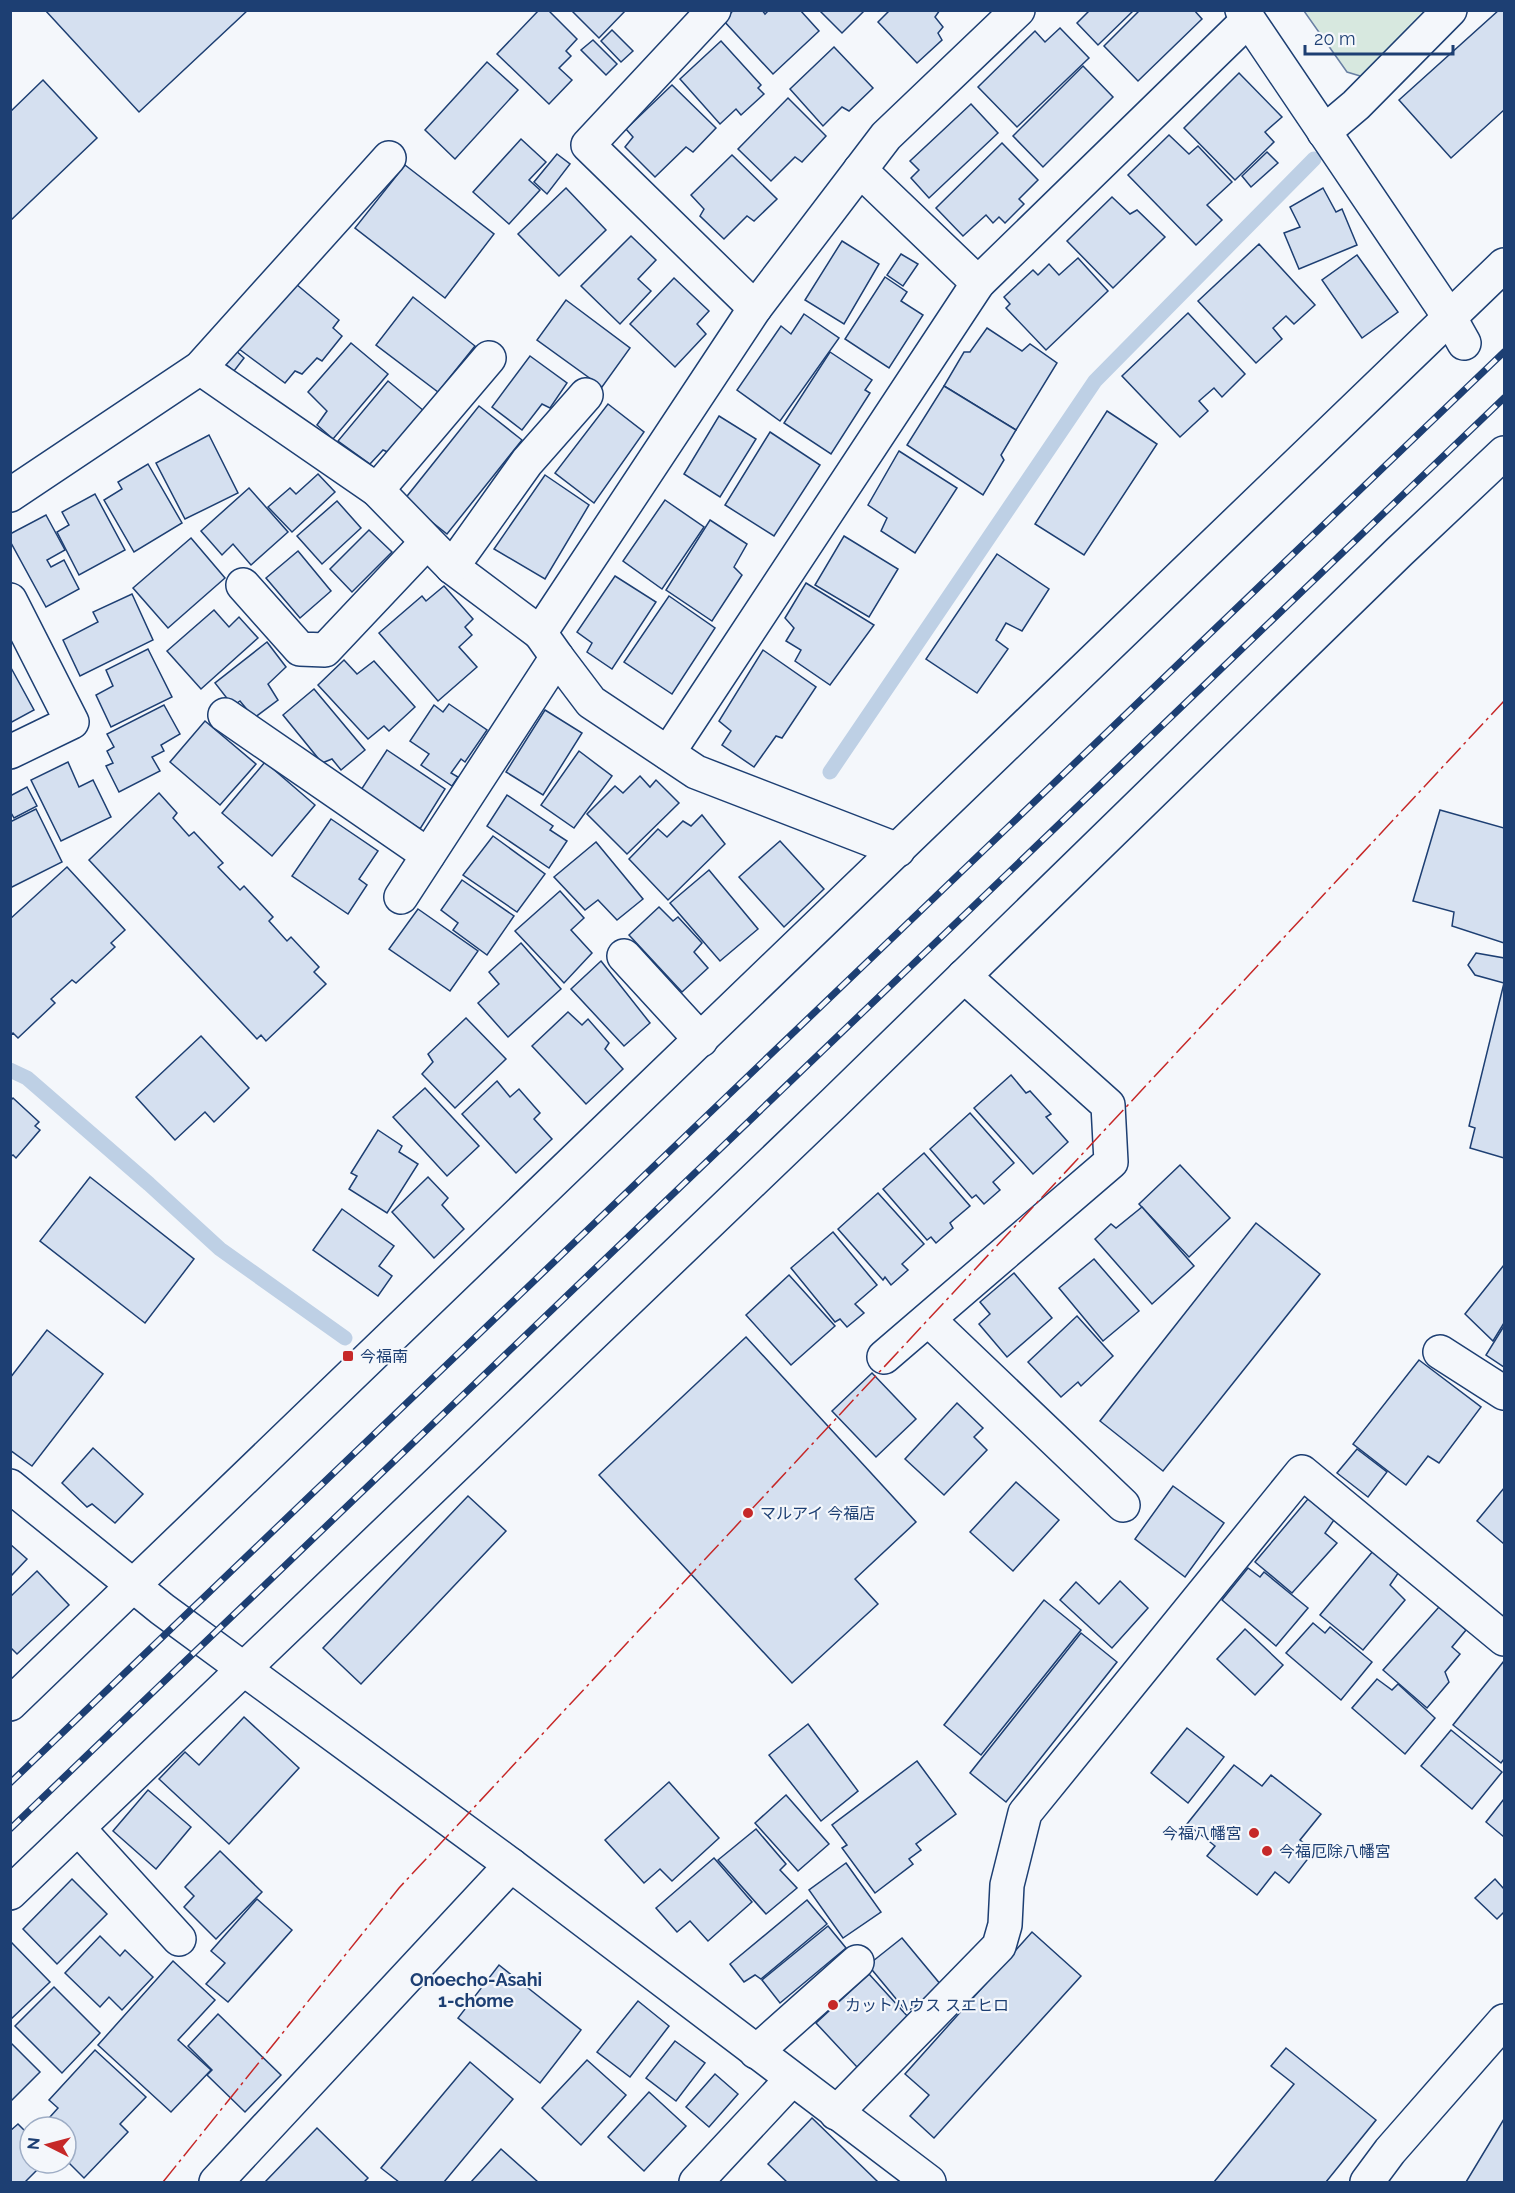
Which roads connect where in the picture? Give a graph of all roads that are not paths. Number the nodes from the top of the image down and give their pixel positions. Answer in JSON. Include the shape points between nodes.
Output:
{"nodes":[{"id":1,"x":714,"y":10,"type":"edge"},
{"id":2,"x":1018,"y":10,"type":"edge"},
{"id":3,"x":1450,"y":10,"type":"edge"},
{"id":4,"x":1245,"y":15,"type":"edge"},
{"id":5,"x":1324,"y":132,"type":"junction"},
{"id":6,"x":389,"y":158,"type":"dead end"},
{"id":7,"x":860,"y":170,"type":"junction"},
{"id":8,"x":1504,"y":265,"type":"edge"},
{"id":9,"x":978,"y":283,"type":"junction"},
{"id":10,"x":755,"y":308,"type":"junction"},
{"id":11,"x":1457,"y":331,"type":"junction"},
{"id":12,"x":489,"y":358,"type":"dead end"},
{"id":13,"x":200,"y":368,"type":"junction"},
{"id":14,"x":586,"y":395,"type":"dead end"},
{"id":15,"x":1504,"y":453,"type":"edge"},
{"id":16,"x":378,"y":490,"type":"junction"},
{"id":17,"x":10,"y":495,"type":"edge"},
{"id":18,"x":427,"y":542,"type":"junction"},
{"id":19,"x":452,"y":567,"type":"junction"},
{"id":20,"x":243,"y":585,"type":"dead end"},
{"id":21,"x":10,"y":600,"type":"edge"},
{"id":22,"x":548,"y":645,"type":"junction"},
{"id":23,"x":225,"y":715,"type":"dead end"},
{"id":24,"x":10,"y":752,"type":"edge"},
{"id":25,"x":668,"y":753,"type":"junction"},
{"id":26,"x":898,"y":850,"type":"junction"},
{"id":27,"x":428,"y":855,"type":"junction"},
{"id":28,"x":401,"y":897,"type":"dead end"},
{"id":29,"x":624,"y":956,"type":"dead end"},
{"id":30,"x":964,"y":976,"type":"junction"},
{"id":31,"x":701,"y":1040,"type":"junction"},
{"id":32,"x":929,"y":1320,"type":"junction"},
{"id":33,"x":1440,"y":1352,"type":"dead end"},
{"id":34,"x":884,"y":1358,"type":"dead end"},
{"id":35,"x":1504,"y":1393,"type":"edge"},
{"id":36,"x":10,"y":1486,"type":"edge"},
{"id":37,"x":1123,"y":1505,"type":"dead end"},
{"id":38,"x":133,"y":1587,"type":"junction"},
{"id":39,"x":1504,"y":1639,"type":"edge"},
{"id":40,"x":243,"y":1669,"type":"junction"},
{"id":41,"x":10,"y":1704,"type":"edge"},
{"id":42,"x":78,"y":1828,"type":"junction"},
{"id":43,"x":511,"y":1865,"type":"junction"},
{"id":44,"x":10,"y":1893,"type":"edge"},
{"id":45,"x":179,"y":1939,"type":"dead end"},
{"id":46,"x":857,"y":1962,"type":"dead end"},
{"id":47,"x":1504,"y":2021,"type":"edge"},
{"id":48,"x":756,"y":2052,"type":"junction"},
{"id":49,"x":792,"y":2079,"type":"junction"},
{"id":50,"x":837,"y":2113,"type":"junction"},
{"id":51,"x":216,"y":2182,"type":"edge"},
{"id":52,"x":696,"y":2182,"type":"edge"},
{"id":53,"x":929,"y":2182,"type":"edge"},
{"id":54,"x":1367,"y":2182,"type":"edge"}],
"edges":[{"from":1,"to":10,"type":"street","via":[[588,145]]},
{"from":2,"to":7,"type":"street","via":[[886,136]]},
{"from":3,"to":5,"type":"street"},
{"from":4,"to":5,"type":"street"},
{"from":4,"to":9,"type":"street"},
{"from":5,"to":11,"type":"street"},
{"from":6,"to":13,"type":"street"},
{"from":7,"to":9,"type":"street"},
{"from":7,"to":10,"type":"street"},
{"from":8,"to":11,"type":"street"},
{"from":9,"to":25,"type":"street"},
{"from":10,"to":22,"type":"street"},
{"from":11,"to":26,"type":"street"},
{"from":12,"to":16,"type":"street"},
{"from":13,"to":16,"type":"street"},
{"from":13,"to":17,"type":"street"},
{"from":14,"to":19,"type":"street","via":[[527,462]]},
{"from":15,"to":30,"type":"street"},
{"from":16,"to":18,"type":"street"},
{"from":18,"to":19,"type":"street"},
{"from":18,"to":20,"type":"street","via":[[325,650],[300,649]]},
{"from":19,"to":22,"type":"street"},
{"from":21,"to":24,"type":"street","via":[[72,722]]},
{"from":22,"to":25,"type":"street","via":[[591,702]]},
{"from":22,"to":27,"type":"street"},
{"from":23,"to":27,"type":"street"},
{"from":25,"to":26,"type":"street","via":[[696,772]]},
{"from":26,"to":31,"type":"street"},
{"from":27,"to":28,"type":"street"},
{"from":29,"to":31,"type":"street"},
{"from":30,"to":32,"type":"street","via":[[1108,1105],[1111,1162]]},
{"from":30,"to":40,"type":"street"},
{"from":31,"to":38,"type":"street"},
{"from":32,"to":34,"type":"street"},
{"from":32,"to":37,"type":"street"},
{"from":33,"to":35,"type":"street"},
{"from":36,"to":38,"type":"street"},
{"from":38,"to":40,"type":"street"},
{"from":38,"to":41,"type":"street"},
{"from":39,"to":50,"type":"street","via":[[1302,1472],[1025,1813],[1007,1885],[1005,1925],[999,1946]]},
{"from":40,"to":42,"type":"street"},
{"from":40,"to":43,"type":"street"},
{"from":42,"to":44,"type":"street"},
{"from":42,"to":45,"type":"street"},
{"from":43,"to":48,"type":"street"},
{"from":43,"to":51,"type":"street"},
{"from":46,"to":48,"type":"street"},
{"from":47,"to":54,"type":"street"},
{"from":48,"to":49,"type":"street"},
{"from":49,"to":50,"type":"street"},
{"from":49,"to":52,"type":"street"},
{"from":50,"to":53,"type":"street"}]}
